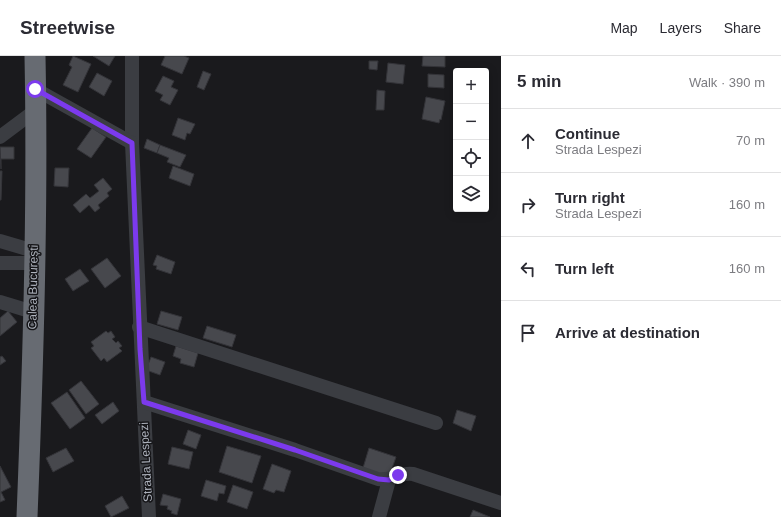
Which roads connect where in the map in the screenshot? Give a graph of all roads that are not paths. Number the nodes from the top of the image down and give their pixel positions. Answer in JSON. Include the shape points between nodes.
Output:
{"nodes":[{"id":1,"x":35,"y":56,"type":"edge"},
{"id":2,"x":132,"y":56,"type":"edge"},
{"id":3,"x":35,"y":89,"type":"junction"},
{"id":4,"x":36,"y":110,"type":"junction"},
{"id":5,"x":0,"y":137,"type":"edge"},
{"id":6,"x":132,"y":143,"type":"junction"},
{"id":7,"x":0,"y":241,"type":"edge"},
{"id":8,"x":34,"y":257,"type":"junction"},
{"id":9,"x":0,"y":264,"type":"edge"},
{"id":10,"x":0,"y":302,"type":"edge"},
{"id":11,"x":33,"y":312,"type":"junction"},
{"id":12,"x":139,"y":327,"type":"junction"},
{"id":13,"x":144,"y":402,"type":"junction"},
{"id":14,"x":436,"y":423,"type":"dead end"},
{"id":15,"x":389,"y":480,"type":"junction"},
{"id":16,"x":501,"y":503,"type":"edge"},
{"id":17,"x":27,"y":517,"type":"edge"},
{"id":18,"x":149,"y":517,"type":"edge"},
{"id":19,"x":379,"y":517,"type":"edge"}],
"edges":[{"from":1,"to":3,"type":"highway","name":"Calea București"},
{"from":2,"to":6,"type":"street","name":"Strada Lespezi"},
{"from":3,"to":4,"type":"highway","name":"Calea București"},
{"from":3,"to":6,"type":"street"},
{"from":4,"to":5,"type":"street"},
{"from":4,"to":8,"type":"highway","name":"Calea București"},
{"from":6,"to":12,"type":"street","name":"Strada Lespezi"},
{"from":7,"to":8,"type":"street"},
{"from":8,"to":9,"type":"street"},
{"from":8,"to":11,"type":"highway","name":"Calea București"},
{"from":10,"to":11,"type":"street"},
{"from":11,"to":17,"type":"highway","name":"Calea București"},
{"from":12,"to":13,"type":"street","name":"Strada Lespezi"},
{"from":12,"to":14,"type":"street"},
{"from":13,"to":15,"type":"street","via":[[378,479]]},
{"from":13,"to":18,"type":"street","name":"Strada Lespezi"},
{"from":15,"to":16,"type":"street","via":[[405,473],[413,474]]},
{"from":15,"to":19,"type":"street"}]}
